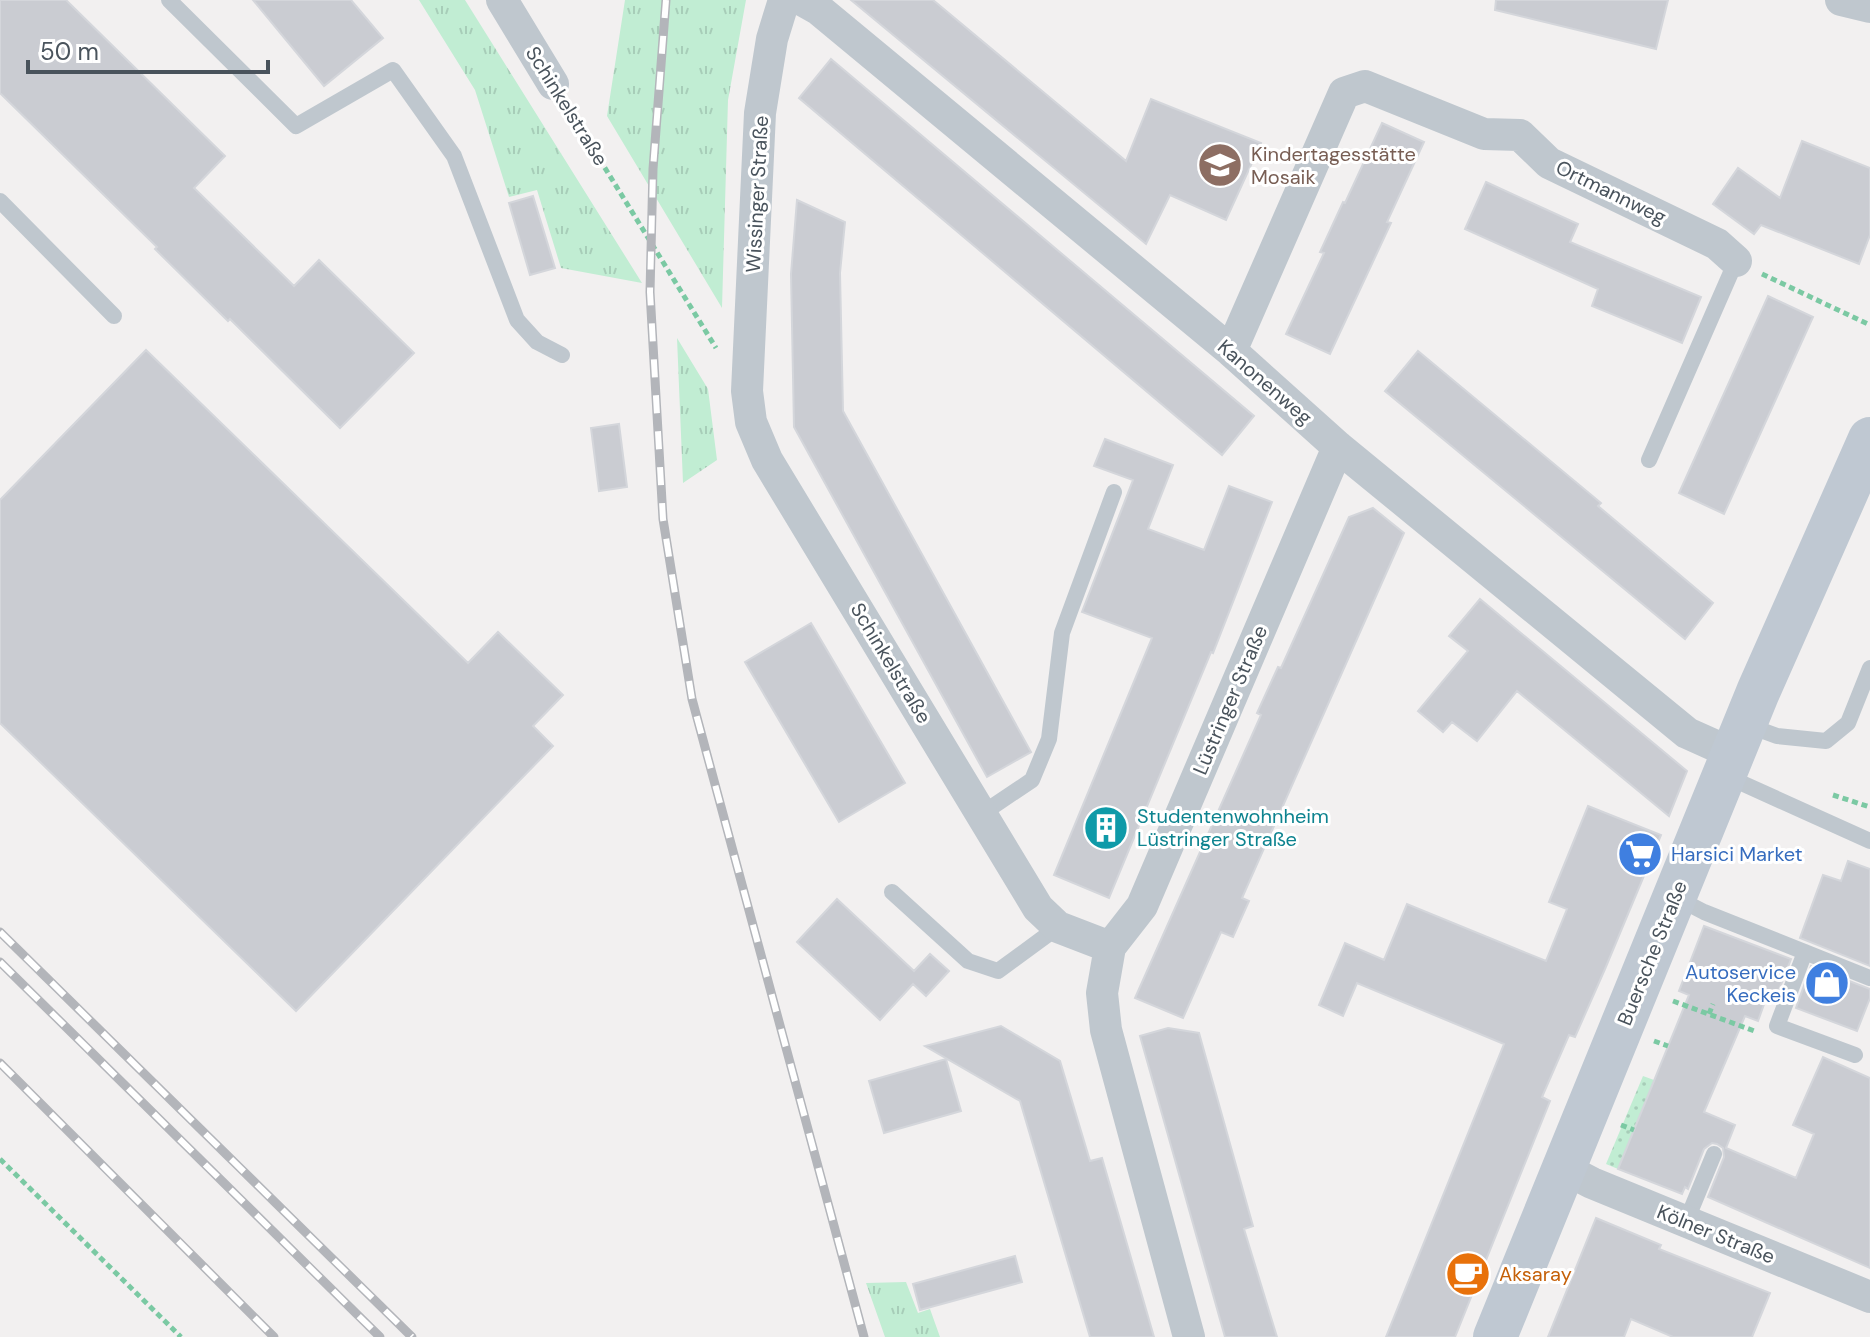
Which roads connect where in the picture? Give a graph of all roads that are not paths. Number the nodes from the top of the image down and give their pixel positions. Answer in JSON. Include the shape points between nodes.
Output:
{"nodes":[{"id":1,"x":169,"y":0,"type":"edge"},
{"id":2,"x":502,"y":0,"type":"edge"},
{"id":3,"x":784,"y":0,"type":"edge"},
{"id":4,"x":802,"y":0,"type":"edge"},
{"id":5,"x":1841,"y":0,"type":"edge"},
{"id":6,"x":1870,"y":7,"type":"edge"},
{"id":7,"x":553,"y":84,"type":"road end"},
{"id":8,"x":0,"y":201,"type":"edge"},
{"id":9,"x":1736,"y":261,"type":"joint"},
{"id":10,"x":114,"y":316,"type":"dead end"},
{"id":11,"x":1231,"y":351,"type":"junction"},
{"id":12,"x":562,"y":355,"type":"dead end"},
{"id":13,"x":747,"y":391,"type":"joint"},
{"id":14,"x":1870,"y":439,"type":"edge"},
{"id":15,"x":1338,"y":447,"type":"junction"},
{"id":16,"x":1649,"y":460,"type":"dead end"},
{"id":17,"x":1114,"y":492,"type":"dead end"},
{"id":18,"x":1870,"y":668,"type":"edge"},
{"id":19,"x":1735,"y":751,"type":"junction"},
{"id":20,"x":983,"y":813,"type":"junction"},
{"id":21,"x":1870,"y":841,"type":"edge"},
{"id":22,"x":892,"y":892,"type":"dead end"},
{"id":23,"x":1675,"y":897,"type":"junction"},
{"id":24,"x":1058,"y":927,"type":"junction"},
{"id":25,"x":1110,"y":947,"type":"junction"},
{"id":26,"x":1805,"y":952,"type":"junction"},
{"id":27,"x":1870,"y":978,"type":"edge"},
{"id":28,"x":1855,"y":1055,"type":"dead end"},
{"id":29,"x":1714,"y":1154,"type":"dead end"},
{"id":30,"x":1563,"y":1168,"type":"junction"},
{"id":31,"x":1686,"y":1222,"type":"junction"},
{"id":32,"x":1870,"y":1297,"type":"edge"},
{"id":33,"x":1189,"y":1337,"type":"edge"},
{"id":34,"x":1495,"y":1337,"type":"edge"}],
"edges":[{"from":1,"to":12,"type":"lane","via":[[296,126],[393,70],[454,156],[517,320],[537,342]]},
{"from":2,"to":7,"type":"street","name":"Schinkelstraße"},
{"from":3,"to":13,"type":"street","name":"Wissinger Straße","via":[[760,113]]},
{"from":4,"to":11,"type":"street","name":"Kanonenweg"},
{"from":5,"to":6,"type":"street"},
{"from":8,"to":10,"type":"lane"},
{"from":9,"to":11,"type":"street","name":"Ortmannweg","via":[[1717,244],[1549,163],[1520,135],[1484,134],[1365,86],[1344,93]]},
{"from":9,"to":16,"type":"lane"},
{"from":11,"to":15,"type":"street","name":"Kanonenweg"},
{"from":13,"to":20,"type":"street","name":"Schinkelstraße","via":[[751,422],[767,460]]},
{"from":14,"to":19,"type":"main road","name":"Buersche Straße"},
{"from":15,"to":19,"type":"street","name":"Kanonenweg","via":[[1687,733]]},
{"from":15,"to":25,"type":"street","name":"Lüstringer Straße","via":[[1142,906]]},
{"from":17,"to":20,"type":"lane","via":[[1062,633],[1049,739],[1032,780]]},
{"from":18,"to":19,"type":"lane","via":[[1848,723],[1826,741],[1777,736]]},
{"from":19,"to":21,"type":"lane"},
{"from":19,"to":23,"type":"main road","name":"Buersche Straße"},
{"from":20,"to":24,"type":"street","name":"Schinkelstraße","via":[[1038,908]]},
{"from":22,"to":24,"type":"lane","via":[[968,961],[998,971]]},
{"from":23,"to":26,"type":"lane"},
{"from":23,"to":30,"type":"main road","name":"Buersche Straße"},
{"from":24,"to":25,"type":"street","name":"Schinkelstraße"},
{"from":25,"to":33,"type":"street","via":[[1102,993],[1106,1030]]},
{"from":26,"to":27,"type":"lane"},
{"from":26,"to":28,"type":"lane","via":[[1777,1026]]},
{"from":29,"to":31,"type":"lane"},
{"from":30,"to":31,"type":"street","name":"Kölner Straße"},
{"from":30,"to":34,"type":"main road","name":"Buersche Straße"},
{"from":31,"to":32,"type":"street","name":"Kölner Straße"}]}
